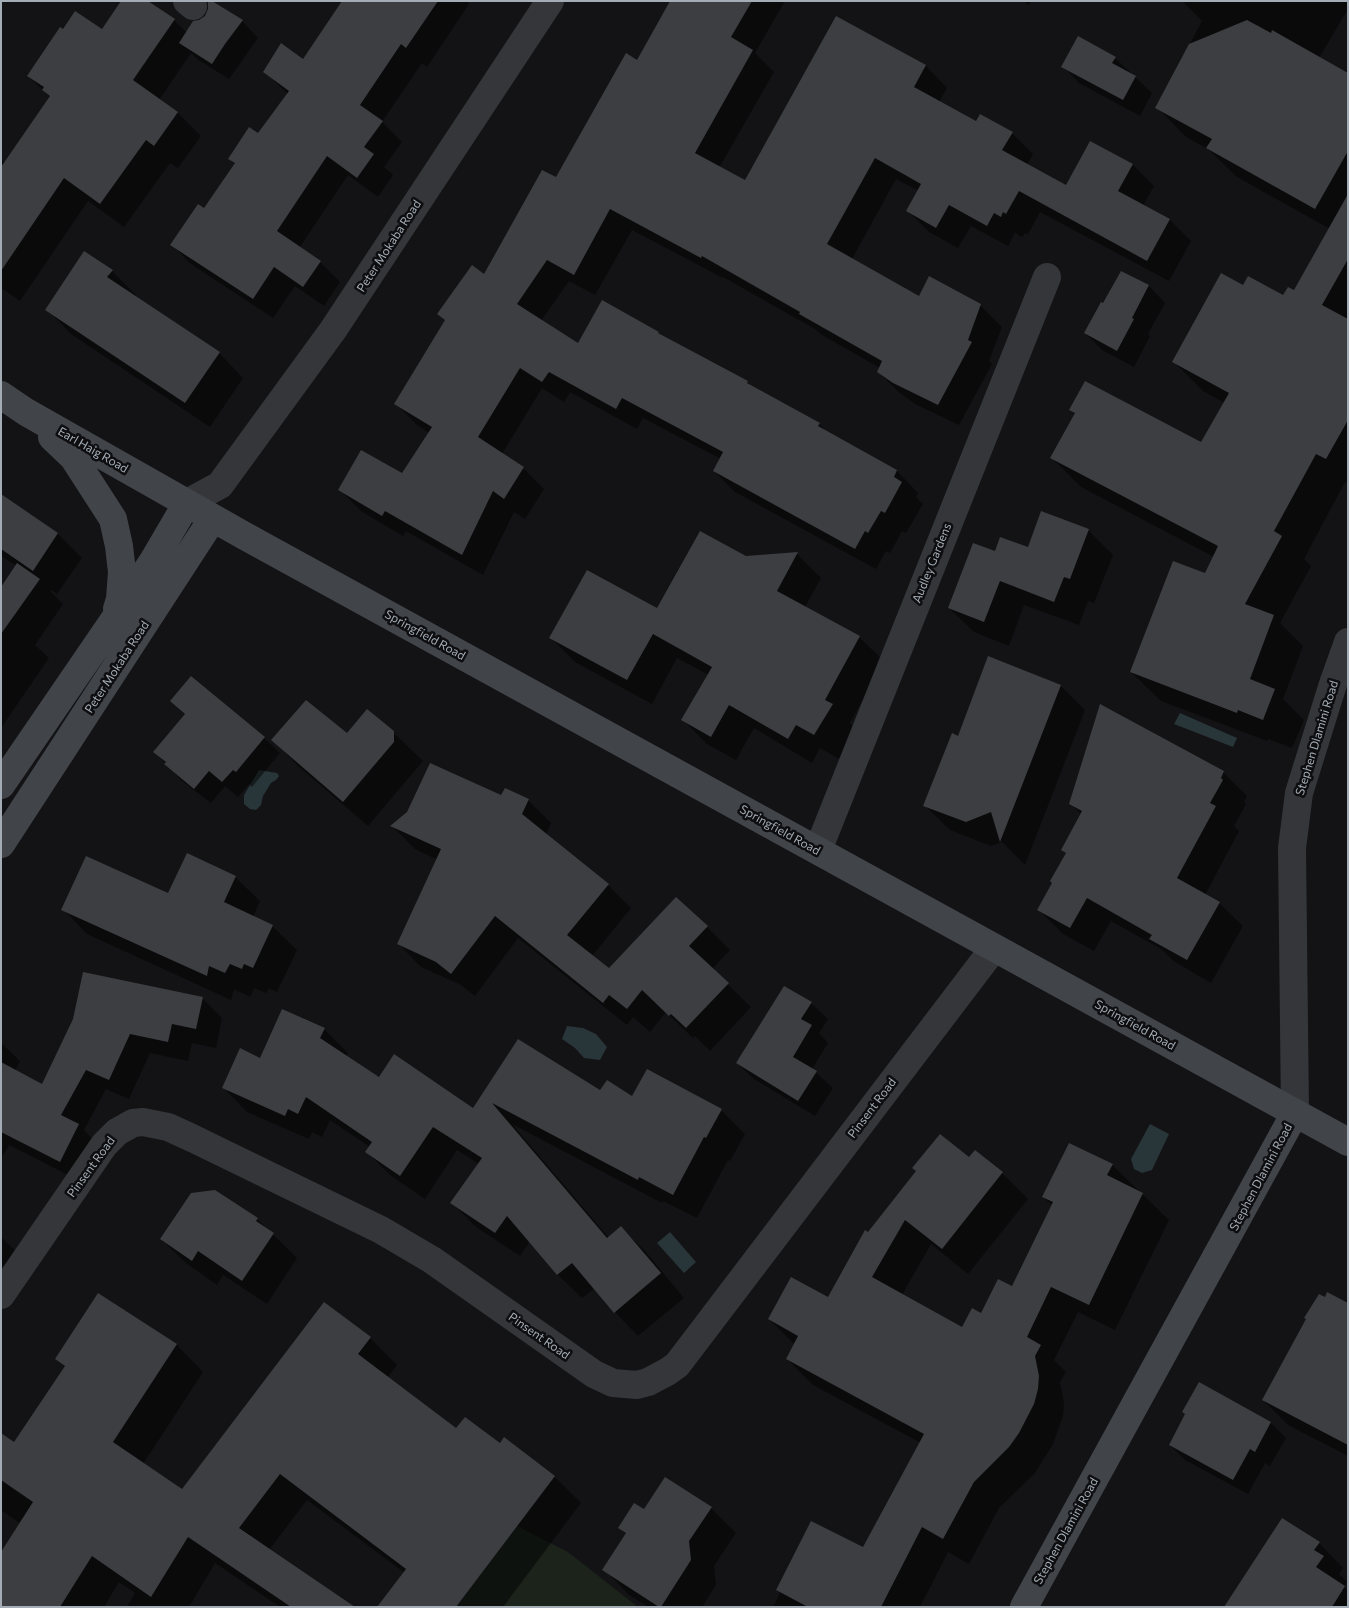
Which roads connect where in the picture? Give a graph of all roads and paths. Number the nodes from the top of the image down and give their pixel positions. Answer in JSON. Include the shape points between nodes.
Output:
{"nodes":[{"id":1,"x":550,"y":1,"type":"edge"},
{"id":2,"x":1047,"y":277,"type":"dead end"},
{"id":3,"x":1,"y":395,"type":"edge"},
{"id":4,"x":26,"y":412,"type":"junction"},
{"id":5,"x":220,"y":485,"type":"junction"},
{"id":6,"x":187,"y":503,"type":"junction"},
{"id":7,"x":213,"y":518,"type":"junction"},
{"id":8,"x":114,"y":620,"type":"junction"},
{"id":9,"x":1348,"y":642,"type":"edge"},
{"id":10,"x":1340,"y":688,"type":"edge"},
{"id":11,"x":1,"y":785,"type":"edge"},
{"id":12,"x":1,"y":844,"type":"edge"},
{"id":13,"x":818,"y":850,"type":"junction"},
{"id":14,"x":994,"y":948,"type":"junction"},
{"id":15,"x":1295,"y":1113,"type":"junction"},
{"id":16,"x":1348,"y":1142,"type":"edge"},
{"id":17,"x":1,"y":1295,"type":"edge"},
{"id":18,"x":1024,"y":1607,"type":"edge"}],
"edges":[{"from":1,"to":5,"type":"street","name":"Peter Mokaba Road","via":[[334,330]]},
{"from":2,"to":13,"type":"street","name":"Audley Gardens"},
{"from":3,"to":4,"type":"street","name":"Earl Haig Road"},
{"from":4,"to":6,"type":"street","name":"Earl Haig Road"},
{"from":4,"to":8,"type":"street","via":[[73,457],[113,519],[122,572]]},
{"from":5,"to":6,"type":"street","name":"Peter Mokaba Road"},
{"from":5,"to":7,"type":"street","name":"Peter Mokaba Road"},
{"from":6,"to":7,"type":"street","name":"Earl Haig Road"},
{"from":6,"to":8,"type":"street"},
{"from":7,"to":12,"type":"street","name":"Peter Mokaba Road"},
{"from":7,"to":13,"type":"street","name":"Springfield Road"},
{"from":8,"to":11,"type":"street"},
{"from":9,"to":10,"type":"street","name":"Stephen Dlamini Road"},
{"from":10,"to":15,"type":"street","name":"Stephen Dlamini Road","via":[[1298,793],[1292,848]]},
{"from":13,"to":14,"type":"street","name":"Springfield Road"},
{"from":14,"to":15,"type":"street","name":"Springfield Road"},
{"from":14,"to":17,"type":"street","name":"Pinsent Road","via":[[677,1365],[648,1382],[637,1385],[613,1383],[594,1374],[432,1260],[381,1230],[168,1127],[143,1122],[133,1123],[117,1132],[104,1145]]},
{"from":15,"to":16,"type":"street","name":"Springfield Road"},
{"from":15,"to":18,"type":"street","name":"Stephen Dlamini Road"}]}
